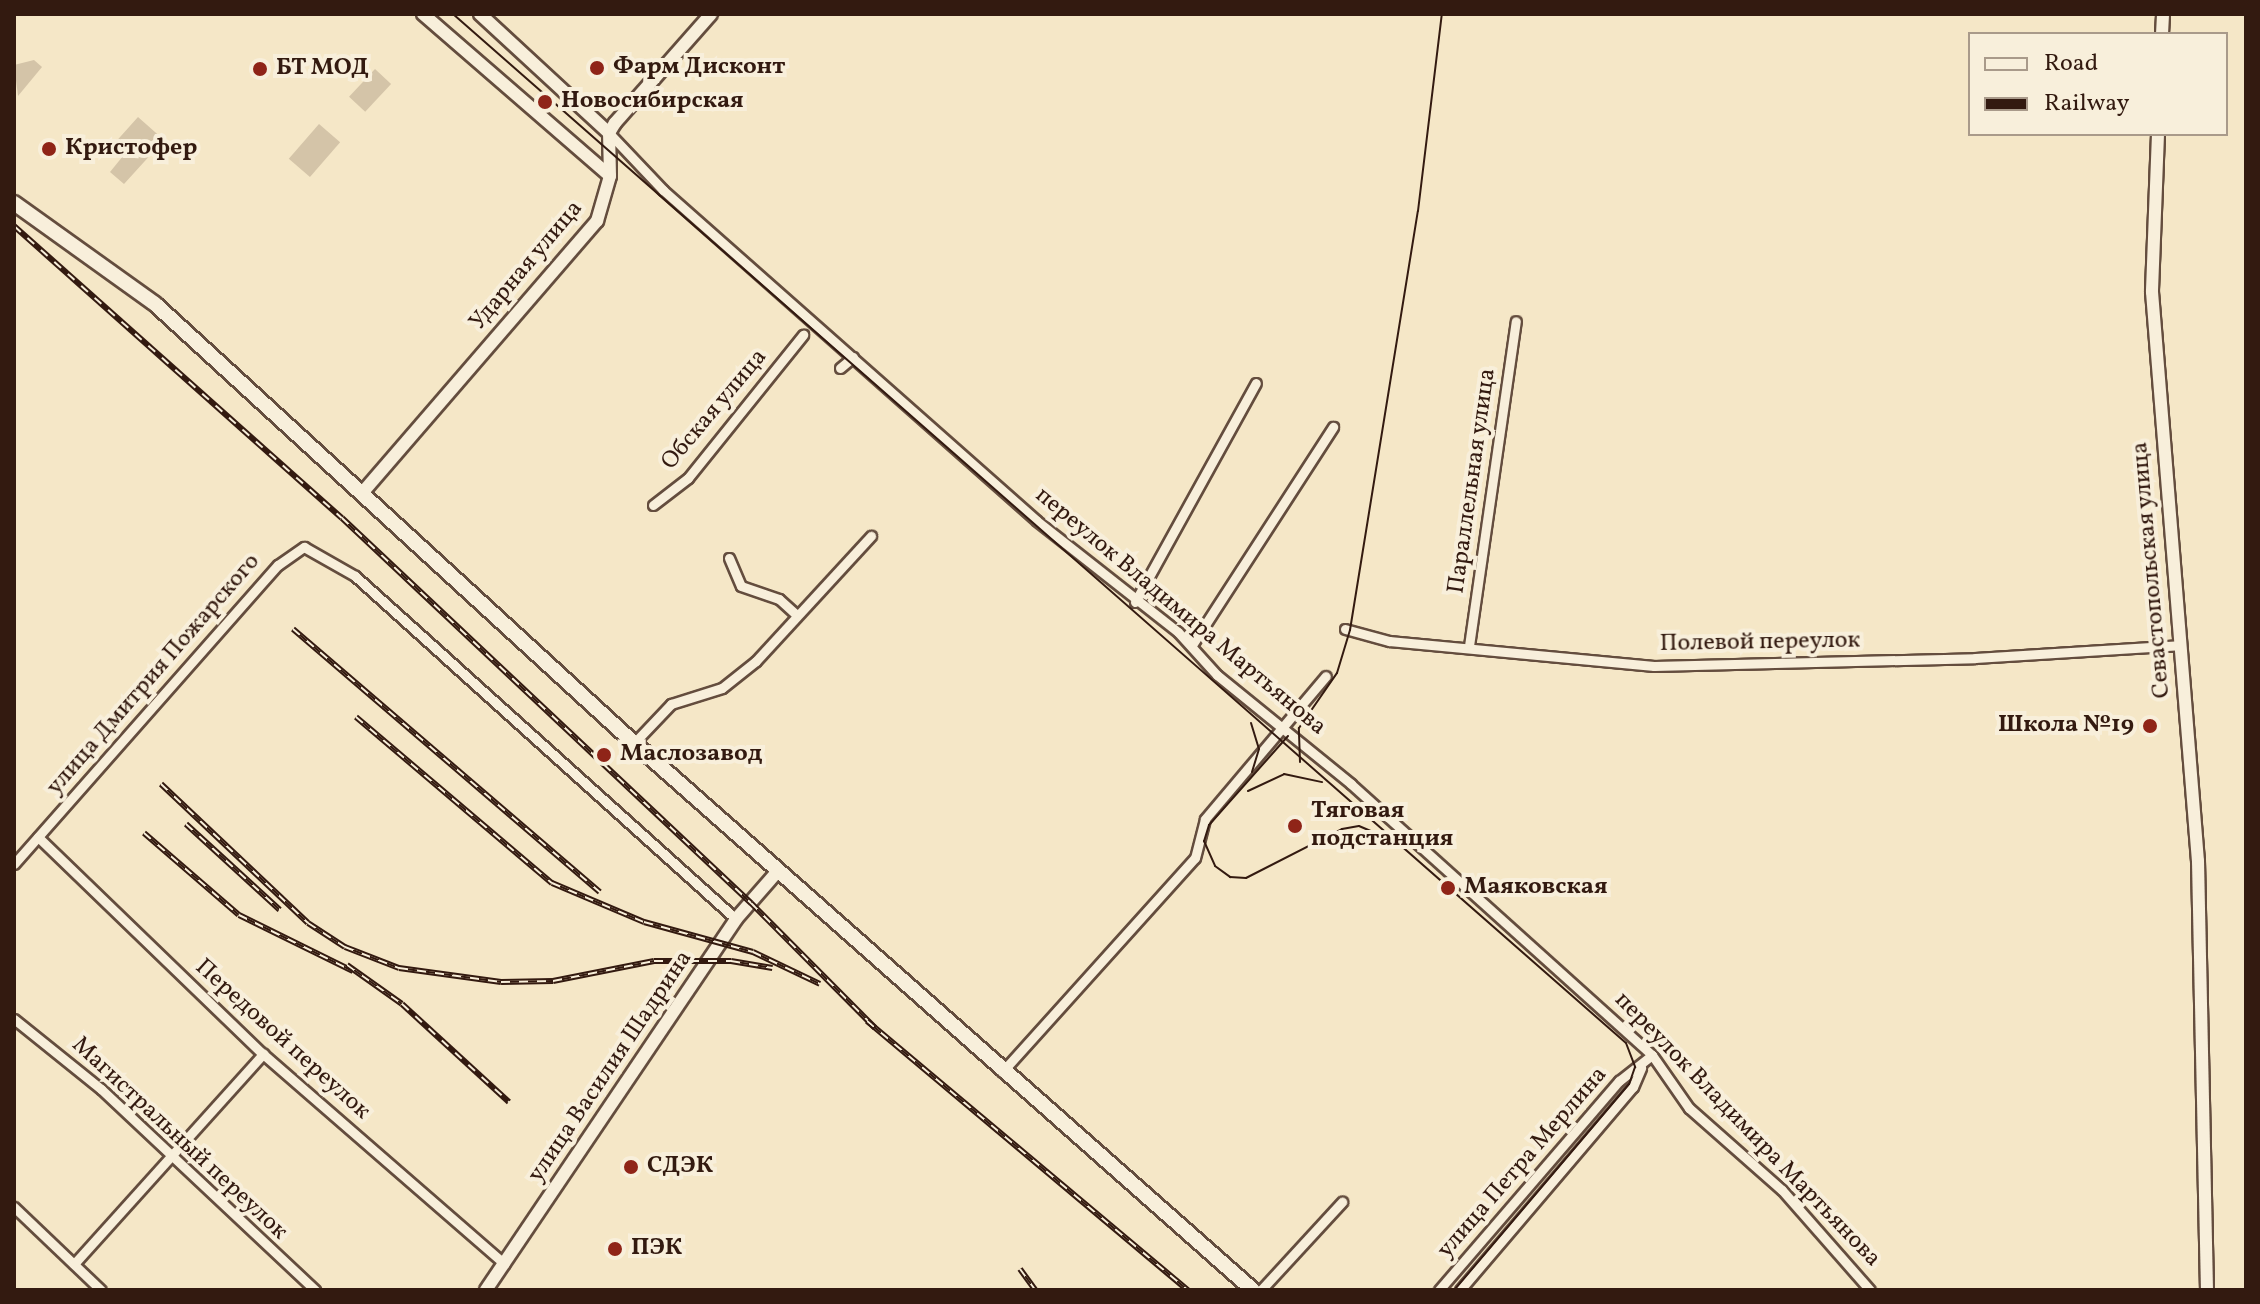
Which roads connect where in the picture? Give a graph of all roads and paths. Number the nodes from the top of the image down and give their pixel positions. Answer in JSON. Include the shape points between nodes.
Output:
{"nodes":[{"id":1,"x":423,"y":14,"type":"edge"},
{"id":2,"x":480,"y":14,"type":"edge"},
{"id":3,"x":711,"y":14,"type":"edge"},
{"id":4,"x":609,"y":133,"type":"junction"},
{"id":5,"x":2158,"y":136,"type":"edge"},
{"id":6,"x":610,"y":176,"type":"junction"},
{"id":7,"x":14,"y":203,"type":"edge"},
{"id":8,"x":1516,"y":321,"type":"dead end"},
{"id":9,"x":803,"y":335,"type":"dead end"},
{"id":10,"x":853,"y":357,"type":"junction"},
{"id":11,"x":840,"y":368,"type":"dead end"},
{"id":12,"x":1256,"y":383,"type":"dead end"},
{"id":13,"x":1333,"y":427,"type":"dead end"},
{"id":14,"x":363,"y":492,"type":"junction"},
{"id":15,"x":653,"y":505,"type":"dead end"},
{"id":16,"x":871,"y":536,"type":"dead end"},
{"id":17,"x":729,"y":558,"type":"dead end"},
{"id":18,"x":1135,"y":602,"type":"junction"},
{"id":19,"x":797,"y":615,"type":"junction"},
{"id":20,"x":1345,"y":629,"type":"dead end"},
{"id":21,"x":1192,"y":645,"type":"junction"},
{"id":22,"x":2179,"y":645,"type":"junction"},
{"id":23,"x":1469,"y":646,"type":"junction"},
{"id":24,"x":1326,"y":676,"type":"dead end"},
{"id":25,"x":1283,"y":731,"type":"junction"},
{"id":26,"x":634,"y":743,"type":"junction"},
{"id":27,"x":38,"y":837,"type":"junction"},
{"id":28,"x":14,"y":864,"type":"edge"},
{"id":29,"x":777,"y":872,"type":"junction"},
{"id":30,"x":736,"y":919,"type":"junction"},
{"id":31,"x":14,"y":1019,"type":"edge"},
{"id":32,"x":263,"y":1054,"type":"junction"},
{"id":33,"x":1652,"y":1055,"type":"junction"},
{"id":34,"x":1641,"y":1068,"type":"junction"},
{"id":35,"x":1002,"y":1072,"type":"junction"},
{"id":36,"x":173,"y":1155,"type":"junction"},
{"id":37,"x":1342,"y":1202,"type":"dead end"},
{"id":38,"x":14,"y":1207,"type":"edge"},
{"id":39,"x":74,"y":1264,"type":"junction"},
{"id":40,"x":505,"y":1264,"type":"junction"},
{"id":41,"x":101,"y":1290,"type":"edge"},
{"id":42,"x":315,"y":1290,"type":"edge"},
{"id":43,"x":486,"y":1290,"type":"edge"},
{"id":44,"x":1253,"y":1290,"type":"edge"},
{"id":45,"x":1261,"y":1290,"type":"edge"},
{"id":46,"x":1439,"y":1290,"type":"edge"},
{"id":47,"x":1460,"y":1290,"type":"edge"},
{"id":48,"x":1870,"y":1290,"type":"edge"},
{"id":49,"x":2207,"y":1290,"type":"edge"}],
"edges":[{"from":1,"to":6,"type":"street"},
{"from":2,"to":4,"type":"street","name":"переулок Владимира Мартьянова"},
{"from":3,"to":4,"type":"street"},
{"from":4,"to":6,"type":"street","name":"Ударная улица"},
{"from":4,"to":10,"type":"street","name":"переулок Владимира Мартьянова","via":[[663,190]]},
{"from":5,"to":22,"type":"street","name":"Севастопольская улица","via":[[2152,292]]},
{"from":6,"to":14,"type":"street","name":"Ударная улица","via":[[597,221]]},
{"from":7,"to":14,"type":"main road","via":[[155,304]]},
{"from":8,"to":23,"type":"street","name":"Параллельная улица"},
{"from":9,"to":15,"type":"street","name":"Обская улица","via":[[688,478]]},
{"from":10,"to":11,"type":"street"},
{"from":10,"to":18,"type":"street","name":"переулок Владимира Мартьянова"},
{"from":12,"to":18,"type":"street"},
{"from":13,"to":21,"type":"street"},
{"from":14,"to":26,"type":"main road"},
{"from":16,"to":19,"type":"street"},
{"from":17,"to":19,"type":"street","via":[[741,586],[779,599]]},
{"from":18,"to":21,"type":"street","name":"переулок Владимира Мартьянова"},
{"from":19,"to":26,"type":"street","via":[[729,684],[671,704]]},
{"from":20,"to":23,"type":"street","name":"Полевой переулок","via":[[1389,641]]},
{"from":21,"to":25,"type":"street","name":"переулок Владимира Мартьянова","via":[[1217,675]]},
{"from":22,"to":23,"type":"street","name":"Полевой переулок","via":[[1975,658],[1654,666]]},
{"from":22,"to":49,"type":"street","name":"Севастопольская улица","via":[[2198,861]]},
{"from":24,"to":25,"type":"street"},
{"from":25,"to":33,"type":"street","name":"переулок Владимира Мартьянова","via":[[1351,784]]},
{"from":25,"to":35,"type":"street","via":[[1202,824],[1195,858]]},
{"from":26,"to":29,"type":"main road"},
{"from":27,"to":28,"type":"street","name":"улица Дмитрия Пожарского"},
{"from":27,"to":30,"type":"street","name":"улица Дмитрия Пожарского","via":[[135,722],[294,552],[309,548],[340,563]]},
{"from":27,"to":32,"type":"street","name":"Передовой переулок"},
{"from":29,"to":30,"type":"street","name":"улица Василия Шадрина"},
{"from":29,"to":35,"type":"main road"},
{"from":30,"to":40,"type":"street","name":"улица Василия Шадрина"},
{"from":31,"to":36,"type":"street","name":"Магистральный переулок"},
{"from":32,"to":36,"type":"street"},
{"from":32,"to":40,"type":"street","name":"Передовой переулок"},
{"from":33,"to":34,"type":"street","name":"улица Петра Мерлина"},
{"from":33,"to":48,"type":"street","name":"переулок Владимира Мартьянова","via":[[1689,1108],[1782,1190]]},
{"from":34,"to":46,"type":"street","name":"улица Петра Мерлина","via":[[1619,1081]]},
{"from":34,"to":47,"type":"street","name":"улица Петра Мерлина","via":[[1633,1087]]},
{"from":35,"to":44,"type":"main road"},
{"from":36,"to":39,"type":"street"},
{"from":36,"to":42,"type":"street","name":"Магистральный переулок"},
{"from":37,"to":45,"type":"street"},
{"from":38,"to":39,"type":"street"},
{"from":39,"to":41,"type":"street"},
{"from":40,"to":43,"type":"street","name":"улица Василия Шадрина"}]}
